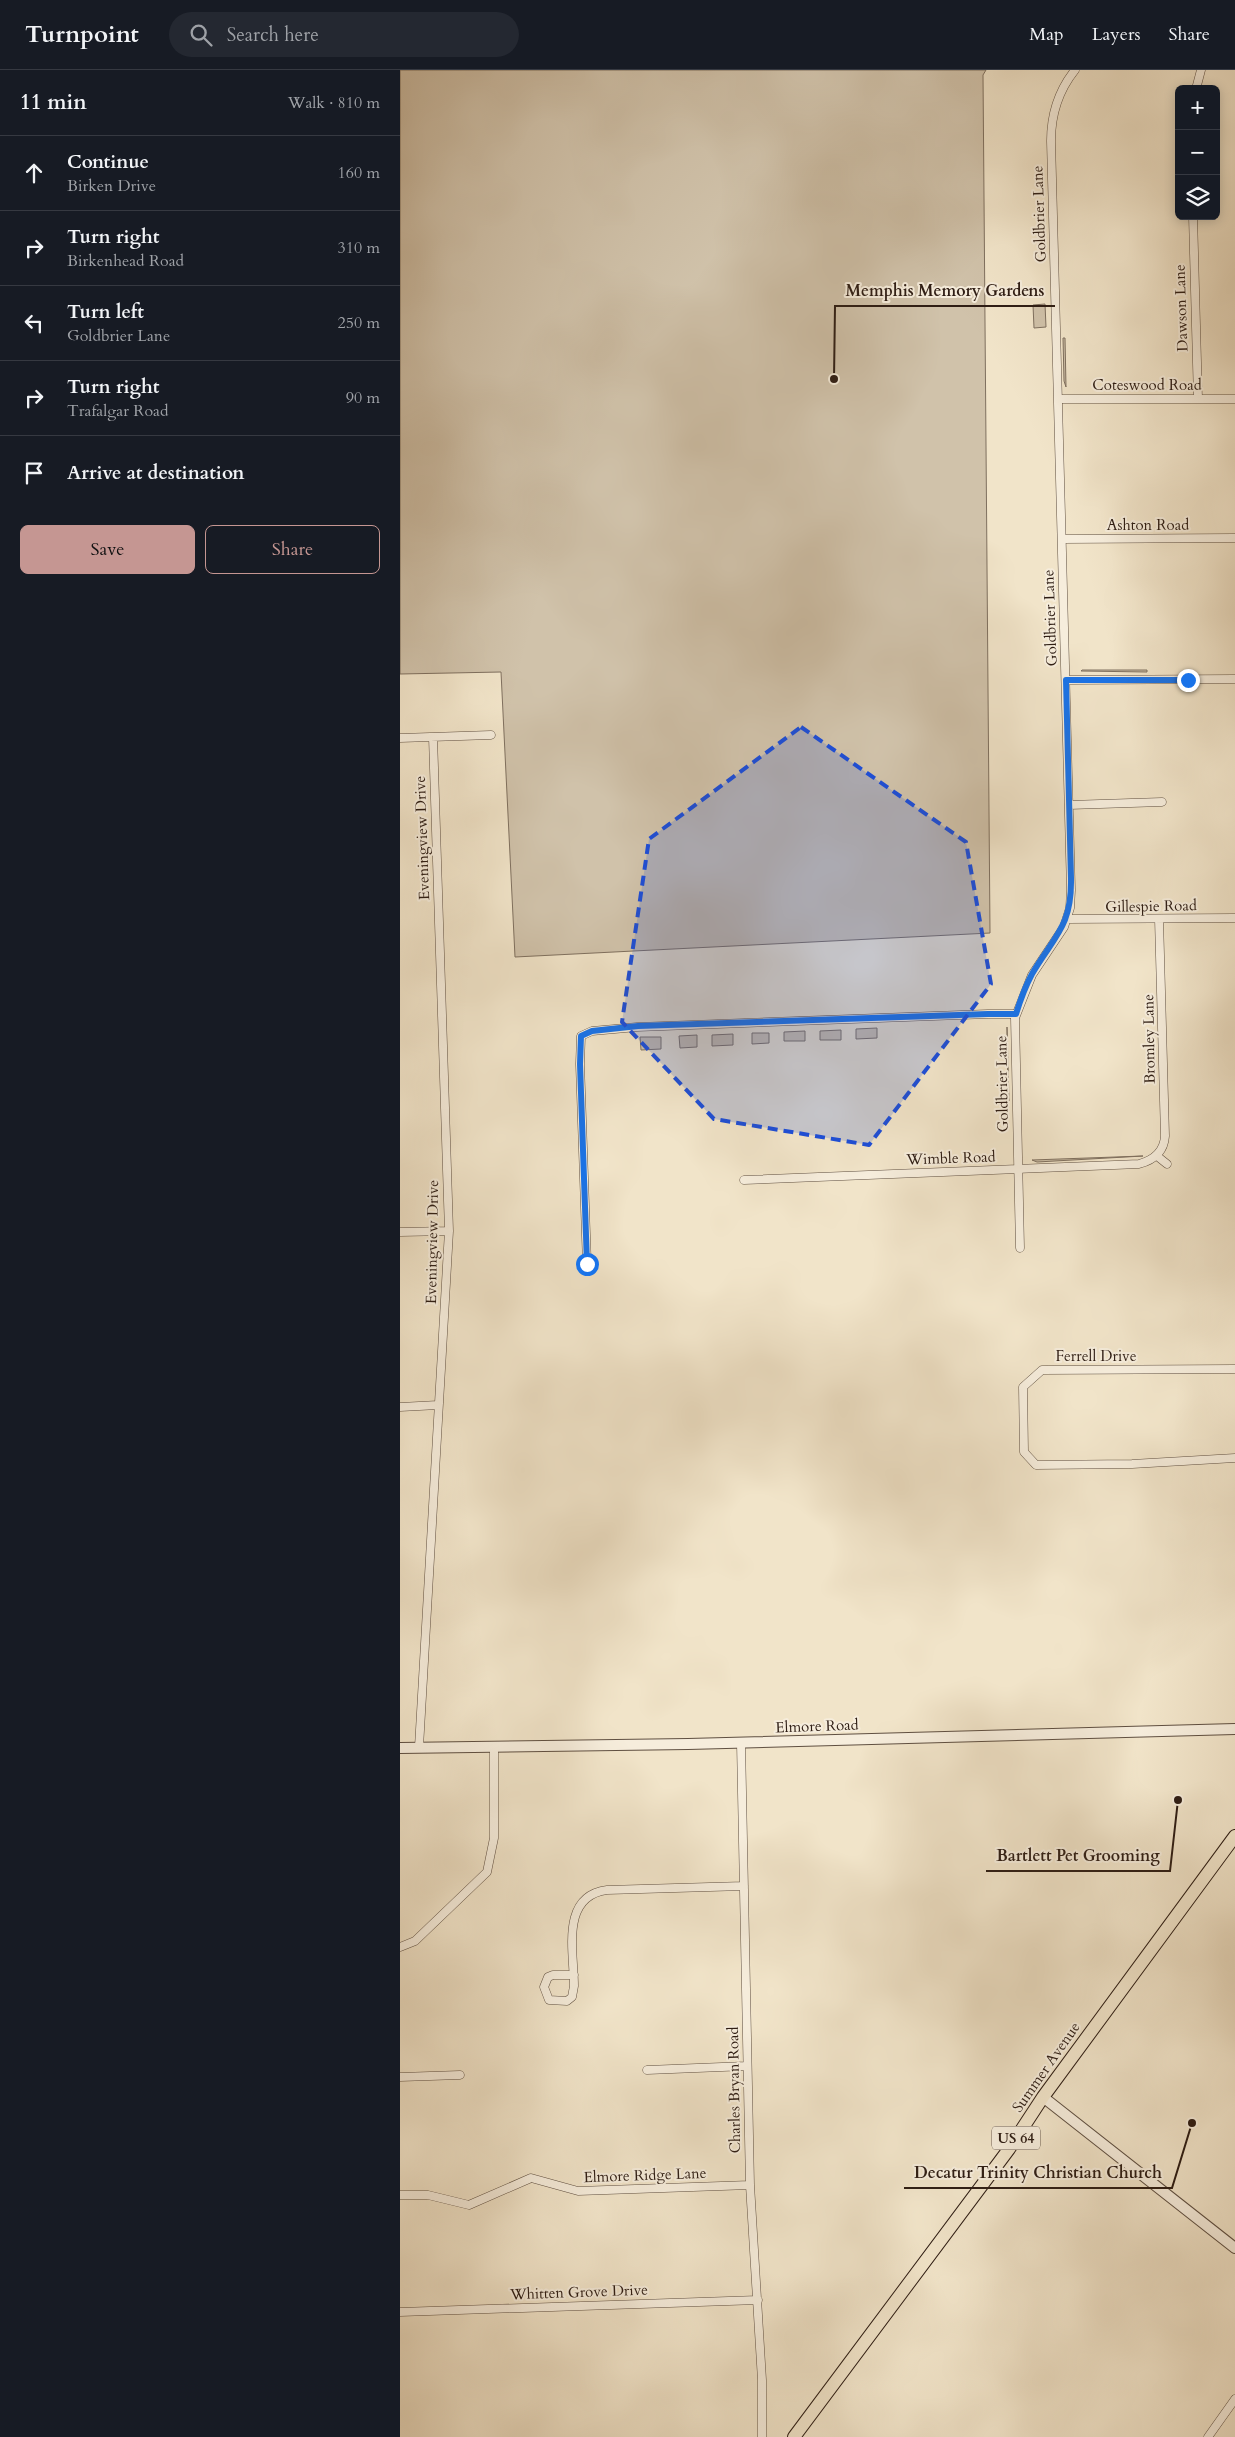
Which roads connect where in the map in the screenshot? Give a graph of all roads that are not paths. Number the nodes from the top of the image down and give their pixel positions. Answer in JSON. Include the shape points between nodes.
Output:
{"nodes":[{"id":1,"x":1075,"y":70,"type":"edge"},
{"id":2,"x":1201,"y":70,"type":"edge"},
{"id":3,"x":1197,"y":85,"type":"edge"},
{"id":4,"x":1193,"y":220,"type":"edge"},
{"id":5,"x":1058,"y":399,"type":"junction"},
{"id":6,"x":1198,"y":399,"type":"junction"},
{"id":7,"x":1235,"y":399,"type":"edge"},
{"id":8,"x":1235,"y":538,"type":"edge"},
{"id":9,"x":1062,"y":539,"type":"junction"},
{"id":10,"x":1235,"y":679,"type":"edge"},
{"id":11,"x":1066,"y":680,"type":"junction"},
{"id":12,"x":491,"y":736,"type":"dead end"},
{"id":13,"x":433,"y":737,"type":"junction"},
{"id":14,"x":400,"y":738,"type":"edge"},
{"id":15,"x":1162,"y":802,"type":"dead end"},
{"id":16,"x":1070,"y":805,"type":"junction"},
{"id":17,"x":1235,"y":918,"type":"edge"},
{"id":18,"x":1067,"y":919,"type":"junction"},
{"id":19,"x":1159,"y":919,"type":"junction"},
{"id":20,"x":1016,"y":1014,"type":"junction"},
{"id":21,"x":1157,"y":1156,"type":"junction"},
{"id":22,"x":1166,"y":1164,"type":"dead end"},
{"id":23,"x":1018,"y":1169,"type":"junction"},
{"id":24,"x":744,"y":1180,"type":"dead end"},
{"id":25,"x":449,"y":1231,"type":"junction"},
{"id":26,"x":400,"y":1232,"type":"edge"},
{"id":27,"x":1020,"y":1248,"type":"dead end"},
{"id":28,"x":587,"y":1264,"type":"dead end"},
{"id":29,"x":1235,"y":1369,"type":"edge"},
{"id":30,"x":438,"y":1405,"type":"junction"},
{"id":31,"x":400,"y":1407,"type":"edge"},
{"id":32,"x":1235,"y":1458,"type":"edge"},
{"id":33,"x":1235,"y":1729,"type":"edge"},
{"id":34,"x":741,"y":1743,"type":"junction"},
{"id":35,"x":419,"y":1747,"type":"junction"},
{"id":36,"x":494,"y":1747,"type":"junction"},
{"id":37,"x":400,"y":1748,"type":"edge"},
{"id":38,"x":1235,"y":1836,"type":"edge"},
{"id":39,"x":744,"y":1886,"type":"junction"},
{"id":40,"x":400,"y":1947,"type":"edge"},
{"id":41,"x":574,"y":1975,"type":"junction"},
{"id":42,"x":747,"y":2066,"type":"junction"},
{"id":43,"x":647,"y":2070,"type":"dead end"},
{"id":44,"x":460,"y":2075,"type":"dead end"},
{"id":45,"x":400,"y":2077,"type":"edge"},
{"id":46,"x":1043,"y":2097,"type":"junction"},
{"id":47,"x":750,"y":2185,"type":"junction"},
{"id":48,"x":400,"y":2196,"type":"edge"},
{"id":49,"x":1235,"y":2248,"type":"edge"},
{"id":50,"x":758,"y":2300,"type":"junction"},
{"id":51,"x":400,"y":2312,"type":"edge"},
{"id":52,"x":1235,"y":2399,"type":"edge"},
{"id":53,"x":762,"y":2437,"type":"edge"},
{"id":54,"x":794,"y":2437,"type":"edge"},
{"id":55,"x":1208,"y":2437,"type":"edge"}],
"edges":[{"from":1,"to":5,"type":"street","name":"Goldbrier Lane","via":[[1058,101],[1051,135]]},
{"from":2,"to":3,"type":"street"},
{"from":4,"to":6,"type":"street","name":"Dawson Lane"},
{"from":5,"to":6,"type":"street","name":"Coteswood Road"},
{"from":5,"to":9,"type":"street","name":"Goldbrier Lane"},
{"from":6,"to":7,"type":"street","name":"Coteswood Road"},
{"from":8,"to":9,"type":"street","name":"Ashton Road"},
{"from":9,"to":11,"type":"street","name":"Goldbrier Lane"},
{"from":10,"to":11,"type":"street"},
{"from":11,"to":16,"type":"street","name":"Goldbrier Lane"},
{"from":12,"to":13,"type":"street"},
{"from":13,"to":14,"type":"street"},
{"from":13,"to":25,"type":"street","name":"Eveningview Drive"},
{"from":15,"to":16,"type":"street"},
{"from":16,"to":18,"type":"street","name":"Goldbrier Lane","via":[[1071,890]]},
{"from":17,"to":19,"type":"street","name":"Gillespie Road"},
{"from":18,"to":19,"type":"street","name":"Gillespie Road"},
{"from":18,"to":20,"type":"street","name":"Goldbrier Lane","via":[[1032,975]]},
{"from":19,"to":21,"type":"street","name":"Bromley Lane","via":[[1165,1143]]},
{"from":20,"to":23,"type":"street","name":"Goldbrier Lane"},
{"from":20,"to":28,"type":"street","via":[[638,1026],[592,1031],[581,1036]]},
{"from":21,"to":22,"type":"street"},
{"from":21,"to":23,"type":"street","name":"Wimble Road","via":[[1139,1164]]},
{"from":23,"to":24,"type":"street","name":"Wimble Road"},
{"from":23,"to":27,"type":"street","name":"Goldbrier Lane"},
{"from":25,"to":26,"type":"street"},
{"from":25,"to":30,"type":"street","name":"Eveningview Drive"},
{"from":29,"to":32,"type":"street","name":"Ferrell Drive","via":[[1042,1370],[1023,1387],[1024,1452],[1036,1465]]},
{"from":30,"to":31,"type":"street"},
{"from":30,"to":35,"type":"street","name":"Eveningview Drive"},
{"from":33,"to":34,"type":"street","name":"Elmore Road"},
{"from":34,"to":36,"type":"street","name":"Elmore Road"},
{"from":34,"to":39,"type":"street","name":"Charles Bryan Road"},
{"from":35,"to":36,"type":"street","name":"Elmore Road"},
{"from":35,"to":37,"type":"street","name":"Elmore Road"},
{"from":36,"to":40,"type":"street","via":[[494,1838],[487,1872],[415,1940]]},
{"from":38,"to":46,"type":"main road","name":"Summer Avenue","number":"US 64"},
{"from":39,"to":41,"type":"street","via":[[591,1893],[578,1906],[574,1920]]},
{"from":39,"to":42,"type":"street","name":"Charles Bryan Road"},
{"from":41,"to":41,"type":"street","via":[[572,1997],[561,2003],[550,2000],[544,1987],[548,1977]]},
{"from":42,"to":43,"type":"street"},
{"from":42,"to":47,"type":"street","name":"Charles Bryan Road"},
{"from":44,"to":45,"type":"street"},
{"from":46,"to":49,"type":"street"},
{"from":46,"to":54,"type":"main road","name":"Summer Avenue","number":"US 64","via":[[1009,2150]]},
{"from":47,"to":48,"type":"street","name":"Elmore Ridge Lane","via":[[578,2191],[531,2178],[469,2205],[428,2195]]},
{"from":47,"to":50,"type":"street","name":"Charles Bryan Road"},
{"from":50,"to":51,"type":"street","name":"Whitten Grove Drive"},
{"from":50,"to":53,"type":"street","name":"Charles Bryan Road"},
{"from":52,"to":55,"type":"street"}]}
